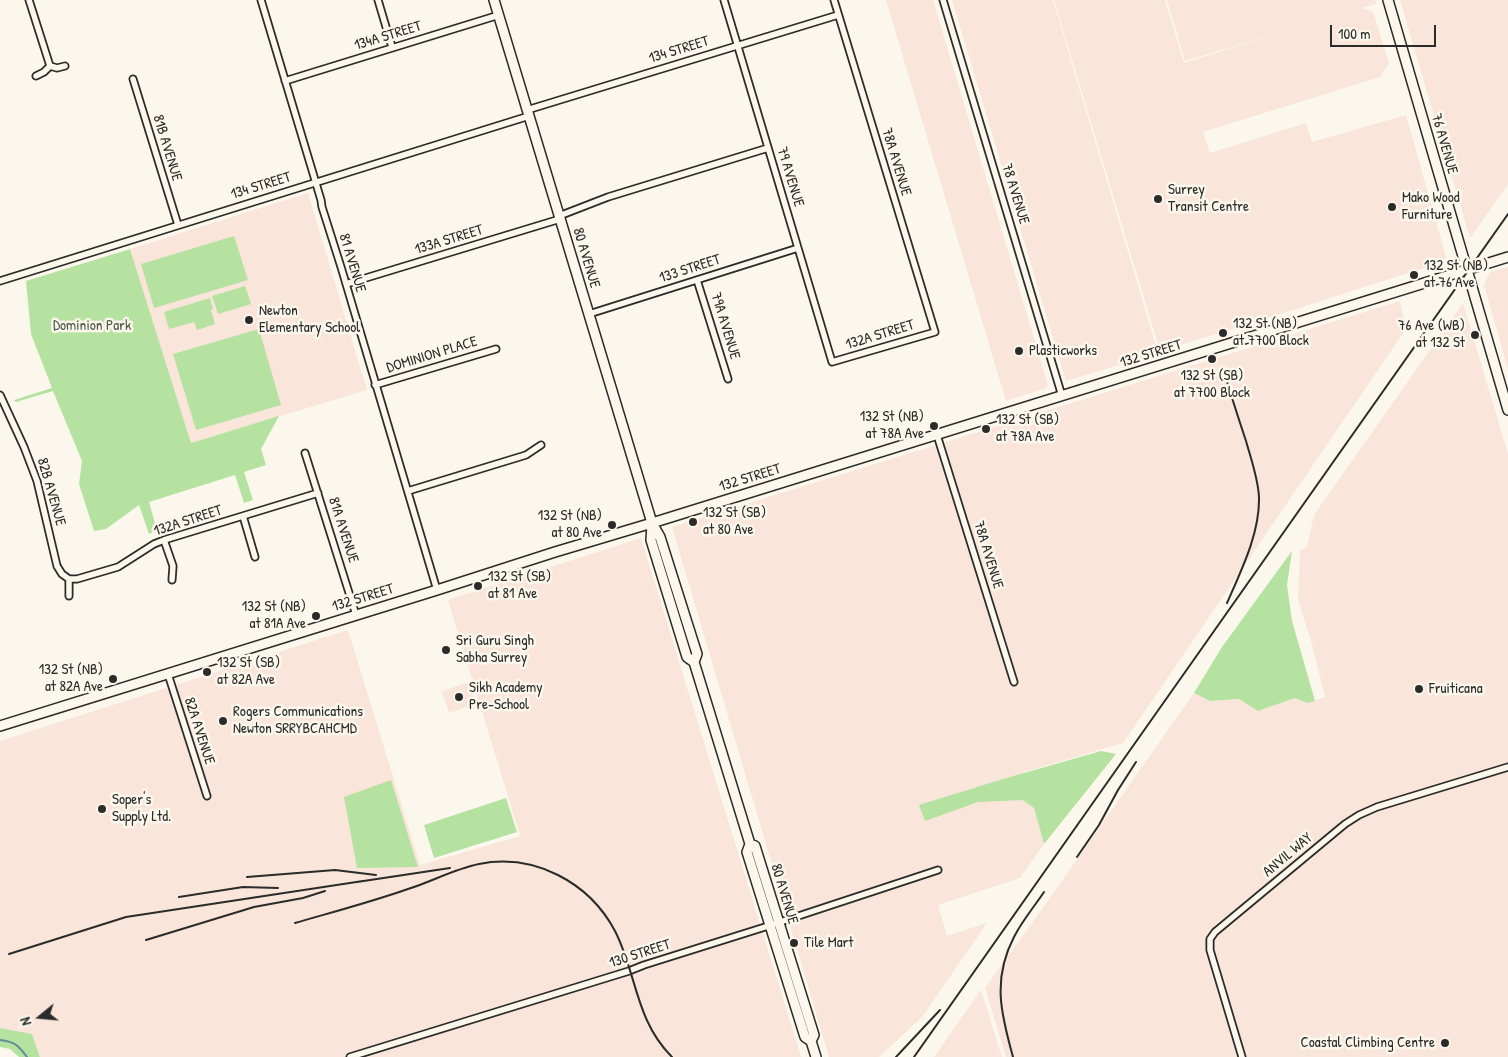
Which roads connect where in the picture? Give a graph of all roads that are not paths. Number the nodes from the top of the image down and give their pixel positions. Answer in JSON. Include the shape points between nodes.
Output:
{"nodes":[{"id":1,"x":29,"y":0,"type":"edge"},
{"id":2,"x":261,"y":0,"type":"edge"},
{"id":3,"x":378,"y":0,"type":"edge"},
{"id":4,"x":494,"y":0,"type":"edge"},
{"id":5,"x":724,"y":0,"type":"edge"},
{"id":6,"x":834,"y":0,"type":"edge"},
{"id":7,"x":943,"y":0,"type":"edge"},
{"id":8,"x":1388,"y":0,"type":"edge"},
{"id":9,"x":838,"y":14,"type":"junction"},
{"id":10,"x":499,"y":16,"type":"junction"},
{"id":11,"x":738,"y":45,"type":"junction"},
{"id":12,"x":392,"y":47,"type":"junction"},
{"id":13,"x":50,"y":66,"type":"junction"},
{"id":14,"x":65,"y":66,"type":"dead end"},
{"id":15,"x":36,"y":76,"type":"dead end"},
{"id":16,"x":133,"y":79,"type":"dead end"},
{"id":17,"x":285,"y":81,"type":"junction"},
{"id":18,"x":528,"y":113,"type":"junction"},
{"id":19,"x":768,"y":148,"type":"junction"},
{"id":20,"x":315,"y":182,"type":"junction"},
{"id":21,"x":560,"y":218,"type":"junction"},
{"id":22,"x":178,"y":225,"type":"junction"},
{"id":23,"x":798,"y":248,"type":"junction"},
{"id":24,"x":1508,"y":257,"type":"edge"},
{"id":25,"x":1467,"y":270,"type":"junction"},
{"id":26,"x":698,"y":280,"type":"junction"},
{"id":27,"x":0,"y":281,"type":"edge"},
{"id":28,"x":346,"y":284,"type":"junction"},
{"id":29,"x":589,"y":314,"type":"junction"},
{"id":30,"x":935,"y":332,"type":"joint"},
{"id":31,"x":496,"y":349,"type":"dead end"},
{"id":32,"x":832,"y":362,"type":"joint"},
{"id":33,"x":728,"y":379,"type":"dead end"},
{"id":34,"x":375,"y":385,"type":"junction"},
{"id":35,"x":0,"y":395,"type":"edge"},
{"id":36,"x":1062,"y":396,"type":"junction"},
{"id":37,"x":1508,"y":410,"type":"edge"},
{"id":38,"x":937,"y":434,"type":"junction"},
{"id":39,"x":541,"y":445,"type":"dead end"},
{"id":40,"x":305,"y":452,"type":"dead end"},
{"id":41,"x":408,"y":491,"type":"junction"},
{"id":42,"x":318,"y":493,"type":"junction"},
{"id":43,"x":243,"y":516,"type":"junction"},
{"id":44,"x":652,"y":523,"type":"junction"},
{"id":45,"x":164,"y":540,"type":"junction"},
{"id":46,"x":255,"y":557,"type":"dead end"},
{"id":47,"x":70,"y":580,"type":"junction"},
{"id":48,"x":172,"y":580,"type":"dead end"},
{"id":49,"x":437,"y":590,"type":"junction"},
{"id":50,"x":69,"y":596,"type":"dead end"},
{"id":51,"x":356,"y":615,"type":"junction"},
{"id":52,"x":168,"y":674,"type":"junction"},
{"id":53,"x":1014,"y":682,"type":"dead end"},
{"id":54,"x":0,"y":726,"type":"edge"},
{"id":55,"x":1508,"y":767,"type":"edge"},
{"id":56,"x":207,"y":796,"type":"dead end"},
{"id":57,"x":938,"y":870,"type":"dead end"},
{"id":58,"x":774,"y":924,"type":"junction"},
{"id":59,"x":350,"y":1057,"type":"edge"},
{"id":60,"x":816,"y":1057,"type":"edge"},
{"id":61,"x":1242,"y":1057,"type":"edge"}],
"edges":[{"from":1,"to":13,"type":"street"},
{"from":2,"to":17,"type":"street","name":"81 AVENUE"},
{"from":3,"to":12,"type":"street"},
{"from":4,"to":10,"type":"main road","name":"80 AVENUE"},
{"from":5,"to":11,"type":"street","name":"79 AVENUE"},
{"from":6,"to":9,"type":"street","name":"78A AVENUE"},
{"from":7,"to":36,"type":"street","name":"78 AVENUE"},
{"from":8,"to":25,"type":"main road","name":"76 AVENUE"},
{"from":9,"to":11,"type":"street","name":"134 STREET"},
{"from":9,"to":30,"type":"street","name":"78A AVENUE"},
{"from":10,"to":12,"type":"street","name":"134A STREET"},
{"from":10,"to":18,"type":"main road","name":"80 AVENUE"},
{"from":11,"to":18,"type":"street","name":"134 STREET"},
{"from":11,"to":19,"type":"street","name":"79 AVENUE"},
{"from":12,"to":17,"type":"street","name":"134A STREET"},
{"from":13,"to":14,"type":"street"},
{"from":13,"to":15,"type":"street"},
{"from":16,"to":22,"type":"street","name":"81B AVENUE"},
{"from":17,"to":20,"type":"street","name":"81 AVENUE"},
{"from":18,"to":20,"type":"street","name":"134 STREET"},
{"from":18,"to":21,"type":"main road","name":"80 AVENUE"},
{"from":19,"to":21,"type":"street","name":"133A STREET","via":[[608,197]]},
{"from":19,"to":23,"type":"street","name":"79 AVENUE"},
{"from":20,"to":22,"type":"street","name":"134 STREET"},
{"from":20,"to":28,"type":"street","name":"81 AVENUE"},
{"from":21,"to":28,"type":"street","name":"133A STREET"},
{"from":21,"to":29,"type":"main road","name":"80 AVENUE"},
{"from":22,"to":27,"type":"street","name":"134 STREET"},
{"from":23,"to":26,"type":"street","name":"133 STREET"},
{"from":23,"to":32,"type":"street","name":"79 AVENUE"},
{"from":24,"to":25,"type":"main road","name":"132 STREET"},
{"from":25,"to":36,"type":"main road","name":"132 STREET"},
{"from":25,"to":37,"type":"main road","name":"76 AVENUE"},
{"from":26,"to":29,"type":"street","name":"133 STREET"},
{"from":26,"to":33,"type":"street","name":"79A AVENUE"},
{"from":28,"to":34,"type":"street","name":"81 AVENUE"},
{"from":29,"to":44,"type":"main road","name":"80 AVENUE"},
{"from":30,"to":32,"type":"street","name":"132A STREET"},
{"from":31,"to":34,"type":"street","name":"DOMINION PLACE"},
{"from":34,"to":41,"type":"street","name":"81 AVENUE"},
{"from":35,"to":47,"type":"street","name":"82B AVENUE","via":[[37,481],[57,566]]},
{"from":36,"to":38,"type":"main road","name":"132 STREET"},
{"from":38,"to":44,"type":"main road","name":"132 STREET"},
{"from":38,"to":53,"type":"street","name":"78A AVENUE"},
{"from":39,"to":41,"type":"street","via":[[526,455]]},
{"from":40,"to":42,"type":"street","name":"81A AVENUE"},
{"from":41,"to":49,"type":"street","name":"81 AVENUE"},
{"from":42,"to":43,"type":"street","name":"132A STREET"},
{"from":42,"to":51,"type":"street","name":"81A AVENUE"},
{"from":43,"to":45,"type":"street","name":"132A STREET"},
{"from":43,"to":46,"type":"street"},
{"from":44,"to":49,"type":"main road","name":"132 STREET"},
{"from":44,"to":58,"type":"main road","name":"80 AVENUE","via":[[651,540],[687,657],[694,662],[750,844],[747,852]]},
{"from":45,"to":47,"type":"street","name":"132A STREET","via":[[118,567]]},
{"from":45,"to":48,"type":"street","via":[[173,566]]},
{"from":47,"to":50,"type":"street"},
{"from":49,"to":51,"type":"main road","name":"132 STREET"},
{"from":51,"to":52,"type":"main road","name":"132 STREET"},
{"from":52,"to":54,"type":"main road","name":"132 STREET"},
{"from":52,"to":56,"type":"street","name":"82A AVENUE"},
{"from":55,"to":61,"type":"street","name":"ANVIL WAY","via":[[1360,815],[1215,932],[1210,939],[1210,950]]},
{"from":57,"to":58,"type":"street","name":"130 STREET"},
{"from":58,"to":59,"type":"street","name":"130 STREET"},
{"from":58,"to":60,"type":"main road","name":"80 AVENUE","via":[[804,1037],[811,1041]]}]}
